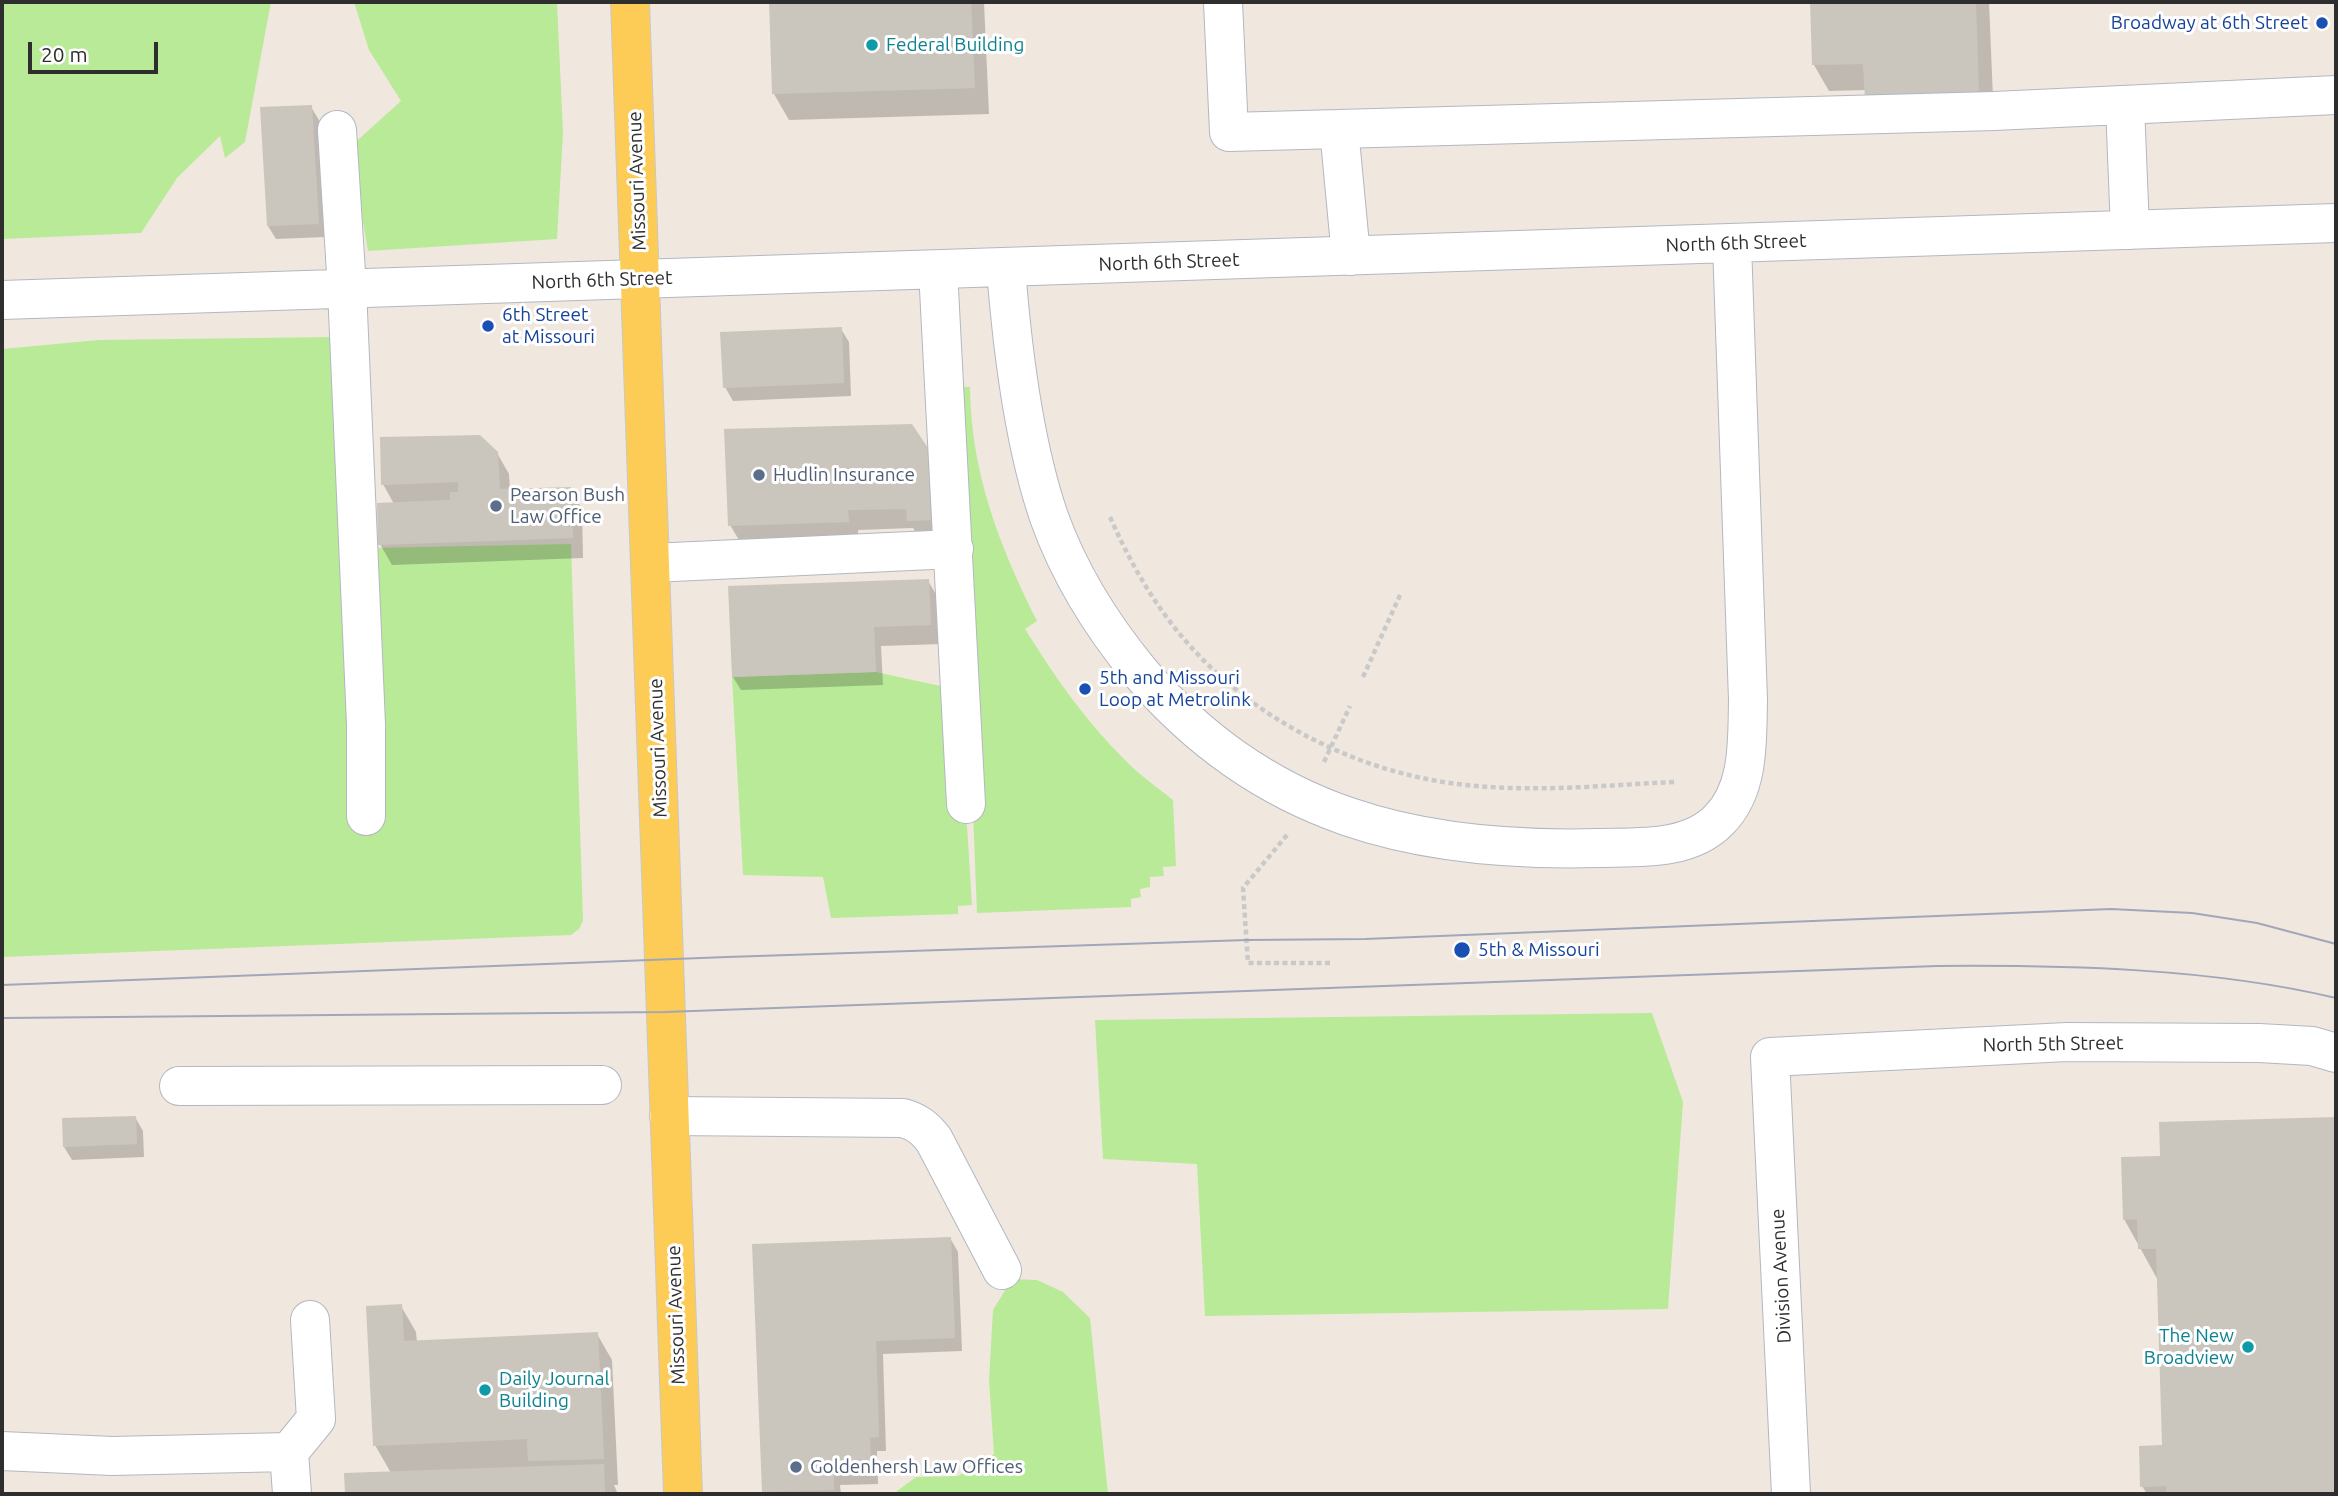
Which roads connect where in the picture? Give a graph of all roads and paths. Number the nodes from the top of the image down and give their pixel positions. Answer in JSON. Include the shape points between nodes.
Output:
{"nodes":[{"id":1,"x":630,"y":2,"type":"edge"},
{"id":2,"x":1223,"y":2,"type":"edge"},
{"id":3,"x":2336,"y":95,"type":"edge"},
{"id":4,"x":2125,"y":105,"type":"junction"},
{"id":5,"x":1339,"y":129,"type":"junction"},
{"id":6,"x":337,"y":130,"type":"dead end"},
{"id":7,"x":2336,"y":223,"type":"edge"},
{"id":8,"x":2130,"y":230,"type":"junction"},
{"id":9,"x":1732,"y":244,"type":"junction"},
{"id":10,"x":1351,"y":256,"type":"junction"},
{"id":11,"x":1006,"y":268,"type":"junction"},
{"id":12,"x":938,"y":270,"type":"junction"},
{"id":13,"x":640,"y":279,"type":"junction"},
{"id":14,"x":347,"y":289,"type":"junction"},
{"id":15,"x":2,"y":300,"type":"edge"},
{"id":16,"x":1110,"y":517,"type":"dead end"},
{"id":17,"x":954,"y":549,"type":"junction"},
{"id":18,"x":651,"y":563,"type":"junction"},
{"id":19,"x":1401,"y":593,"type":"dead end"},
{"id":20,"x":1363,"y":677,"type":"dead end"},
{"id":21,"x":1350,"y":706,"type":"dead end"},
{"id":22,"x":1331,"y":747,"type":"junction"},
{"id":23,"x":1674,"y":782,"type":"dead end"},
{"id":24,"x":967,"y":804,"type":"dead end"},
{"id":25,"x":366,"y":816,"type":"dead end"},
{"id":26,"x":1294,"y":826,"type":"dead end"},
{"id":27,"x":1332,"y":963,"type":"dead end"},
{"id":28,"x":2336,"y":1053,"type":"edge"},
{"id":29,"x":1770,"y":1057,"type":"joint"},
{"id":30,"x":602,"y":1085,"type":"dead end"},
{"id":31,"x":179,"y":1086,"type":"dead end"},
{"id":32,"x":669,"y":1116,"type":"junction"},
{"id":33,"x":1002,"y":1270,"type":"dead end"},
{"id":34,"x":310,"y":1320,"type":"dead end"},
{"id":35,"x":2,"y":1451,"type":"edge"},
{"id":36,"x":289,"y":1452,"type":"junction"},
{"id":37,"x":292,"y":1494,"type":"edge"},
{"id":38,"x":683,"y":1494,"type":"edge"},
{"id":39,"x":1791,"y":1494,"type":"edge"}],
"edges":[{"from":1,"to":13,"type":"main road","name":"Missouri Avenue"},
{"from":2,"to":5,"type":"street","via":[[1229,132]]},
{"from":3,"to":4,"type":"street"},
{"from":4,"to":5,"type":"street"},
{"from":4,"to":8,"type":"street"},
{"from":5,"to":10,"type":"street"},
{"from":6,"to":14,"type":"street"},
{"from":7,"to":8,"type":"street","name":"North 6th Street"},
{"from":8,"to":9,"type":"street","name":"North 6th Street"},
{"from":9,"to":10,"type":"street","name":"North 6th Street"},
{"from":9,"to":11,"type":"street","via":[[1748,701],[1746,757],[1736,794],[1719,821],[1687,840],[1651,847],[1469,844],[1381,828],[1306,802],[1242,765],[1186,722],[1096,612],[1049,515],[1024,412]]},
{"from":10,"to":11,"type":"street","name":"North 6th Street"},
{"from":11,"to":12,"type":"street","name":"North 6th Street"},
{"from":12,"to":13,"type":"street","name":"North 6th Street"},
{"from":12,"to":17,"type":"street"},
{"from":13,"to":14,"type":"street","name":"North 6th Street"},
{"from":13,"to":18,"type":"main road","name":"Missouri Avenue"},
{"from":14,"to":15,"type":"street","name":"North 6th Street"},
{"from":14,"to":25,"type":"street"},
{"from":16,"to":22,"type":"path","via":[[1146,588],[1195,651],[1256,705]]},
{"from":17,"to":18,"type":"street"},
{"from":17,"to":24,"type":"street"},
{"from":18,"to":32,"type":"main road","name":"Missouri Avenue"},
{"from":19,"to":20,"type":"path"},
{"from":21,"to":22,"type":"path"},
{"from":22,"to":23,"type":"path","via":[[1398,772],[1476,786]]},
{"from":26,"to":27,"type":"path","via":[[1243,888],[1248,963]]},
{"from":28,"to":29,"type":"street","name":"North 5th Street","via":[[2312,1046],[2272,1044],[2067,1042]]},
{"from":29,"to":39,"type":"street","name":"Division Avenue"},
{"from":30,"to":31,"type":"street"},
{"from":32,"to":33,"type":"street","via":[[915,1121],[933,1140]]},
{"from":32,"to":38,"type":"main road","name":"Missouri Avenue"},
{"from":34,"to":36,"type":"street","via":[[316,1419]]},
{"from":35,"to":36,"type":"street","via":[[112,1456]]},
{"from":36,"to":37,"type":"street"}]}
